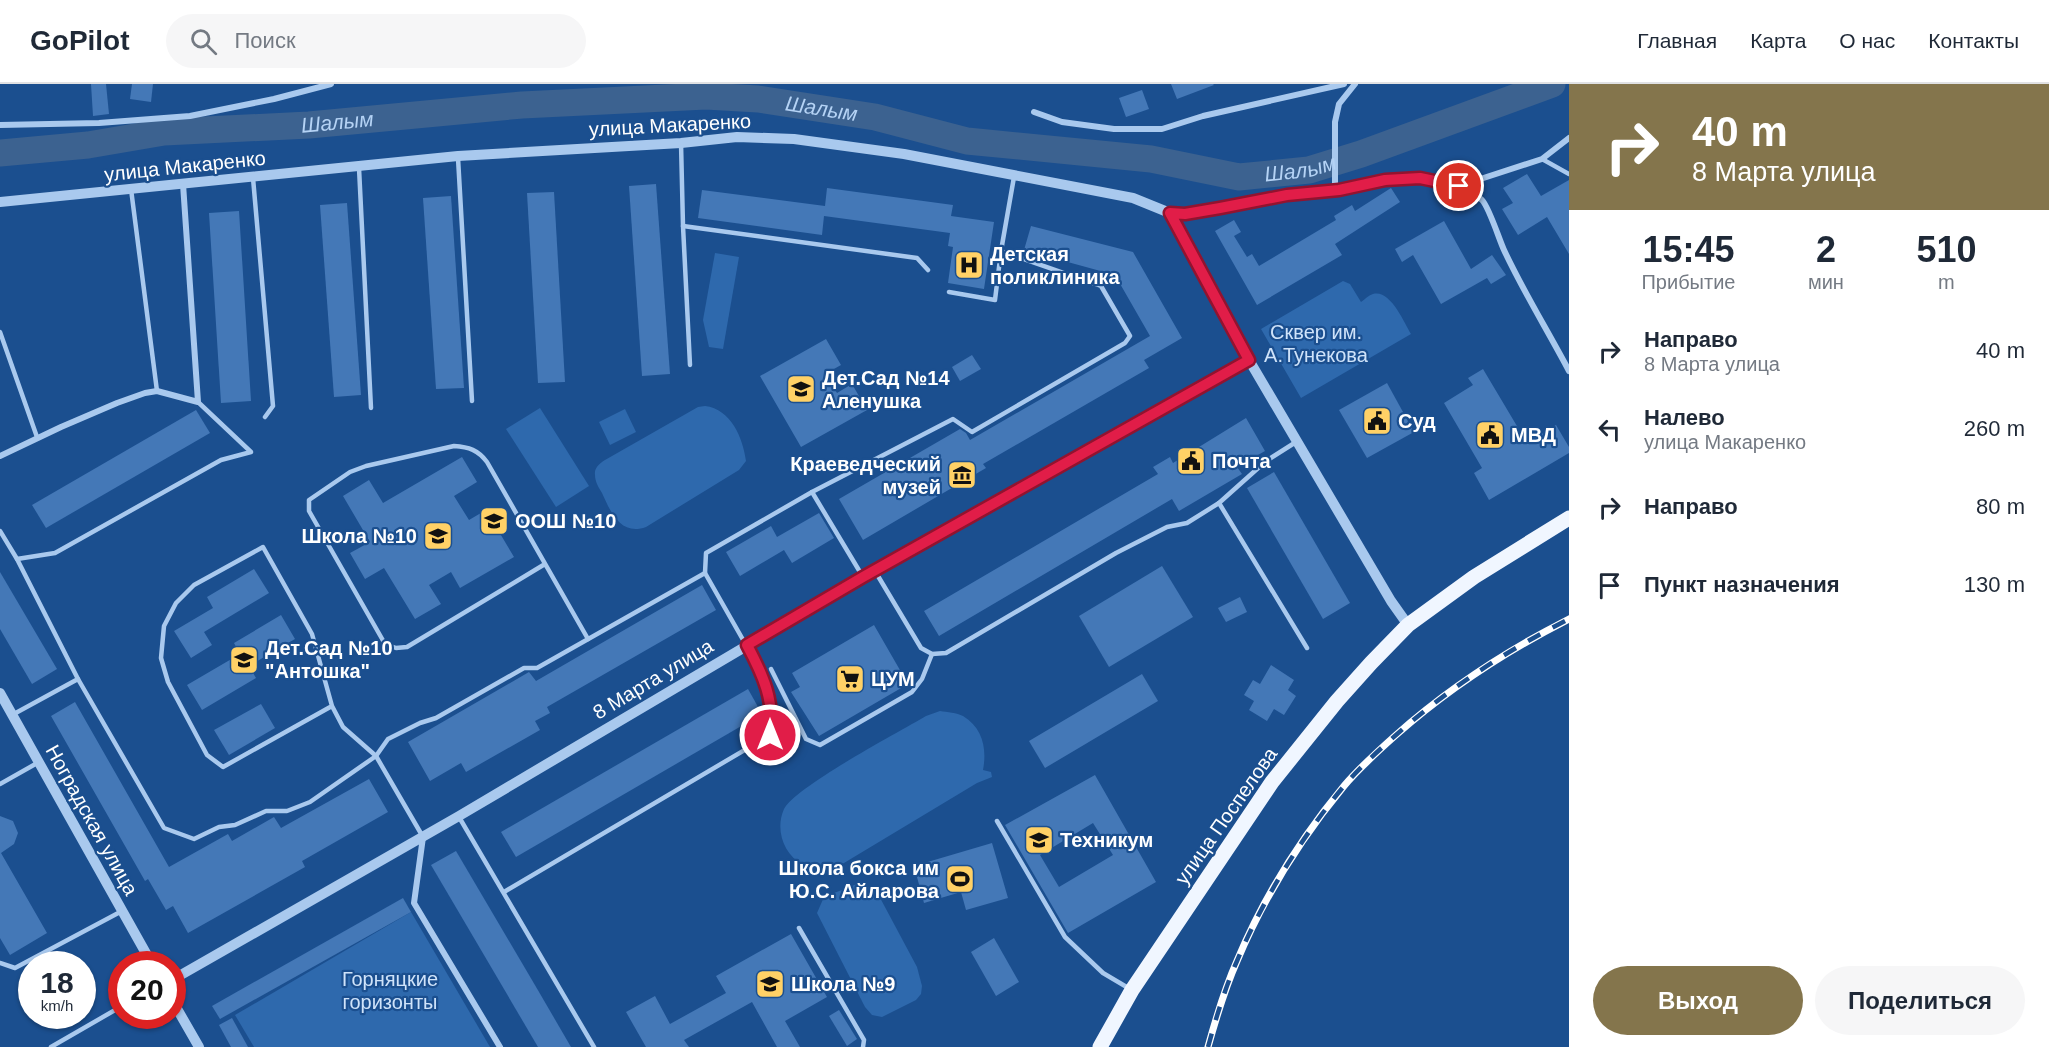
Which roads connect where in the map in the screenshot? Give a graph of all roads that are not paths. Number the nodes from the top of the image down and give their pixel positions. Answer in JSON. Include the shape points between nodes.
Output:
{"nodes":[{"id":1,"x":332,"y":84,"type":"edge"},
{"id":2,"x":1344,"y":84,"type":"edge"},
{"id":3,"x":1355,"y":84,"type":"edge"},
{"id":4,"x":1034,"y":112,"type":"dead end"},
{"id":5,"x":0,"y":125,"type":"edge"},
{"id":6,"x":1569,"y":138,"type":"edge"},
{"id":7,"x":681,"y":142,"type":"junction"},
{"id":8,"x":458,"y":156,"type":"junction"},
{"id":9,"x":1542,"y":159,"type":"junction"},
{"id":10,"x":359,"y":167,"type":"junction"},
{"id":11,"x":1015,"y":174,"type":"junction"},
{"id":12,"x":1569,"y":174,"type":"edge"},
{"id":13,"x":253,"y":178,"type":"junction"},
{"id":14,"x":183,"y":184,"type":"junction"},
{"id":15,"x":1459,"y":186,"type":"junction"},
{"id":16,"x":131,"y":189,"type":"junction"},
{"id":17,"x":1335,"y":190,"type":"junction"},
{"id":18,"x":0,"y":202,"type":"edge"},
{"id":19,"x":1170,"y":213,"type":"junction"},
{"id":20,"x":682,"y":226,"type":"junction"},
{"id":21,"x":1001,"y":251,"type":"junction"},
{"id":22,"x":928,"y":270,"type":"dead end"},
{"id":23,"x":949,"y":292,"type":"dead end"},
{"id":24,"x":0,"y":332,"type":"edge"},
{"id":25,"x":1249,"y":360,"type":"junction"},
{"id":26,"x":690,"y":365,"type":"dead end"},
{"id":27,"x":1569,"y":371,"type":"edge"},
{"id":28,"x":158,"y":391,"type":"junction"},
{"id":29,"x":472,"y":400,"type":"dead end"},
{"id":30,"x":198,"y":402,"type":"junction"},
{"id":31,"x":371,"y":408,"type":"dead end"},
{"id":32,"x":265,"y":417,"type":"dead end"},
{"id":33,"x":37,"y":437,"type":"junction"},
{"id":34,"x":1297,"y":441,"type":"junction"},
{"id":35,"x":0,"y":456,"type":"edge"},
{"id":36,"x":812,"y":492,"type":"junction"},
{"id":37,"x":1220,"y":503,"type":"junction"},
{"id":38,"x":1569,"y":518,"type":"edge"},
{"id":39,"x":0,"y":531,"type":"edge"},
{"id":40,"x":17,"y":559,"type":"junction"},
{"id":41,"x":544,"y":564,"type":"junction"},
{"id":42,"x":875,"y":571,"type":"junction"},
{"id":43,"x":705,"y":573,"type":"junction"},
{"id":44,"x":863,"y":577,"type":"junction"},
{"id":45,"x":1408,"y":625,"type":"junction"},
{"id":46,"x":588,"y":639,"type":"junction"},
{"id":47,"x":747,"y":645,"type":"junction"},
{"id":48,"x":1307,"y":648,"type":"dead end"},
{"id":49,"x":932,"y":654,"type":"junction"},
{"id":50,"x":771,"y":669,"type":"dead end"},
{"id":51,"x":78,"y":679,"type":"junction"},
{"id":52,"x":0,"y":693,"type":"edge"},
{"id":53,"x":332,"y":706,"type":"junction"},
{"id":54,"x":12,"y":715,"type":"junction"},
{"id":55,"x":375,"y":756,"type":"junction"},
{"id":56,"x":39,"y":762,"type":"junction"},
{"id":57,"x":0,"y":784,"type":"edge"},
{"id":58,"x":459,"y":816,"type":"junction"},
{"id":59,"x":997,"y":821,"type":"dead end"},
{"id":60,"x":423,"y":837,"type":"junction"},
{"id":61,"x":504,"y":892,"type":"junction"},
{"id":62,"x":122,"y":910,"type":"junction"},
{"id":63,"x":799,"y":928,"type":"dead end"},
{"id":64,"x":145,"y":951,"type":"edge"},
{"id":65,"x":0,"y":963,"type":"edge"},
{"id":66,"x":186,"y":972,"type":"edge"},
{"id":67,"x":1132,"y":990,"type":"junction"},
{"id":68,"x":108,"y":1014,"type":"edge"},
{"id":69,"x":186,"y":1024,"type":"edge"},
{"id":70,"x":51,"y":1047,"type":"edge"},
{"id":71,"x":199,"y":1047,"type":"edge"},
{"id":72,"x":500,"y":1047,"type":"edge"},
{"id":73,"x":594,"y":1047,"type":"edge"},
{"id":74,"x":863,"y":1047,"type":"edge"},
{"id":75,"x":1100,"y":1047,"type":"edge"}],
"edges":[{"from":1,"to":5,"type":"street","via":[[190,116]]},
{"from":2,"to":4,"type":"street","via":[[1162,129],[1114,129],[1062,122]]},
{"from":3,"to":17,"type":"street","via":[[1339,104],[1335,122]]},
{"from":6,"to":9,"type":"street"},
{"from":7,"to":8,"type":"street","name":"улица Макаренко"},
{"from":7,"to":11,"type":"street","name":"улица Макаренко","via":[[737,137],[794,139]]},
{"from":7,"to":20,"type":"lane"},
{"from":8,"to":10,"type":"street","name":"улица Макаренко"},
{"from":8,"to":29,"type":"lane"},
{"from":9,"to":12,"type":"lane"},
{"from":9,"to":15,"type":"street"},
{"from":10,"to":13,"type":"street","name":"улица Макаренко"},
{"from":10,"to":31,"type":"lane"},
{"from":11,"to":19,"type":"street","name":"улица Макаренко","via":[[1133,198]]},
{"from":11,"to":21,"type":"lane"},
{"from":13,"to":14,"type":"street","name":"улица Макаренко"},
{"from":13,"to":32,"type":"lane","via":[[273,406]]},
{"from":14,"to":16,"type":"street","name":"улица Макаренко"},
{"from":14,"to":30,"type":"street"},
{"from":15,"to":17,"type":"street","via":[[1420,178]]},
{"from":15,"to":27,"type":"street","via":[[1484,201],[1504,251]]},
{"from":16,"to":18,"type":"street","name":"улица Макаренко"},
{"from":16,"to":28,"type":"lane"},
{"from":17,"to":19,"type":"street","via":[[1185,214]]},
{"from":19,"to":25,"type":"street"},
{"from":20,"to":22,"type":"lane","via":[[917,258]]},
{"from":20,"to":26,"type":"lane"},
{"from":21,"to":23,"type":"lane","via":[[995,300]]},
{"from":21,"to":36,"type":"lane","via":[[1101,286],[1130,336],[1125,343],[972,432],[953,419]]},
{"from":24,"to":33,"type":"lane"},
{"from":25,"to":34,"type":"street"},
{"from":25,"to":42,"type":"street","name":"8 Марта улица"},
{"from":28,"to":30,"type":"street"},
{"from":28,"to":33,"type":"street","via":[[117,403]]},
{"from":30,"to":40,"type":"lane","via":[[251,452],[221,460],[55,553]]},
{"from":33,"to":35,"type":"street"},
{"from":34,"to":37,"type":"lane","via":[[1266,461]]},
{"from":34,"to":45,"type":"street"},
{"from":36,"to":43,"type":"lane","via":[[706,552]]},
{"from":36,"to":44,"type":"lane"},
{"from":37,"to":48,"type":"lane"},
{"from":37,"to":49,"type":"lane","via":[[1187,523],[1167,527],[1116,554],[946,653]]},
{"from":38,"to":45,"type":"main road","name":"улица Поспелова","via":[[1474,577]]},
{"from":39,"to":40,"type":"lane"},
{"from":40,"to":51,"type":"lane"},
{"from":41,"to":41,"type":"lane","via":[[487,462],[468,447],[454,446],[366,466],[350,472],[309,500],[309,511],[385,644],[396,648],[407,647]]},
{"from":41,"to":46,"type":"lane"},
{"from":42,"to":44,"type":"street","name":"8 Марта улица"},
{"from":42,"to":49,"type":"lane","via":[[921,648]]},
{"from":43,"to":46,"type":"lane"},
{"from":43,"to":47,"type":"lane"},
{"from":44,"to":47,"type":"street","name":"8 Марта улица"},
{"from":45,"to":67,"type":"main road","name":"улица Поспелова","via":[[1337,701],[1272,782]]},
{"from":46,"to":55,"type":"lane","via":[[537,668],[524,668],[436,718],[388,739]]},
{"from":47,"to":58,"type":"street","name":"8 Марта улица"},
{"from":47,"to":61,"type":"lane","via":[[763,675],[773,717],[770,735]]},
{"from":49,"to":50,"type":"lane","via":[[912,693],[820,745],[806,739]]},
{"from":51,"to":54,"type":"lane"},
{"from":51,"to":55,"type":"lane","via":[[164,828],[194,839],[266,811],[287,811],[310,801]]},
{"from":52,"to":54,"type":"street","name":"Ноградская улица"},
{"from":53,"to":53,"type":"lane","via":[[312,634],[263,548],[194,585],[176,603],[164,626],[161,658],[168,682],[207,755],[223,767]]},
{"from":53,"to":55,"type":"lane","via":[[343,727]]},
{"from":54,"to":56,"type":"street","name":"Ноградская улица"},
{"from":55,"to":60,"type":"lane"},
{"from":56,"to":57,"type":"lane"},
{"from":56,"to":62,"type":"street","name":"Ноградская улица"},
{"from":58,"to":60,"type":"street","name":"8 Марта улица"},
{"from":58,"to":61,"type":"lane"},
{"from":59,"to":67,"type":"lane","via":[[1065,937],[1103,973]]},
{"from":60,"to":66,"type":"street","name":"8 Марта улица"},
{"from":60,"to":72,"type":"street","via":[[414,903]]},
{"from":61,"to":73,"type":"lane"},
{"from":62,"to":64,"type":"street","name":"Ноградская улица"},
{"from":62,"to":65,"type":"lane","via":[[15,968]]},
{"from":63,"to":74,"type":"lane","via":[[864,1040]]},
{"from":67,"to":75,"type":"main road","name":"улица Поспелова"},
{"from":68,"to":70,"type":"lane"},
{"from":69,"to":71,"type":"street"}]}
